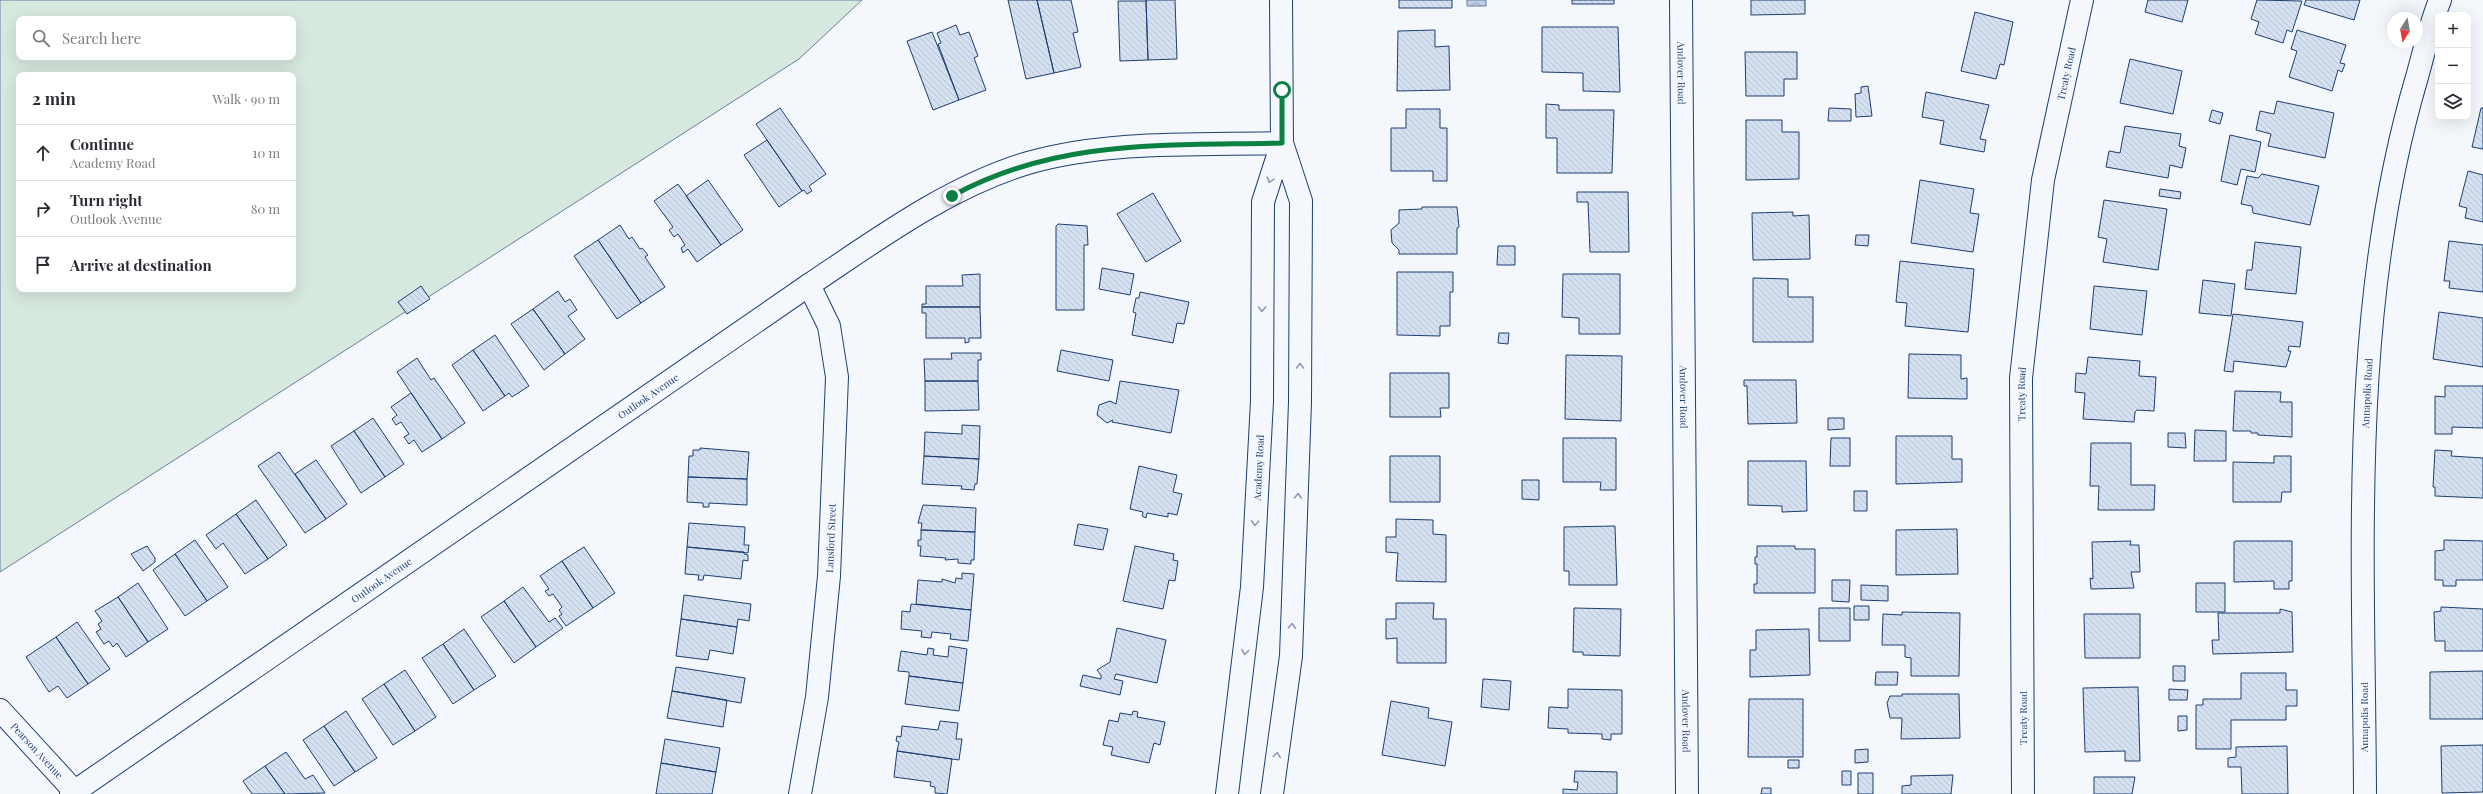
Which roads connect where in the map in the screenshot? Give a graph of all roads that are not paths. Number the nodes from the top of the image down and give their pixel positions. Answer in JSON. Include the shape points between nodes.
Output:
{"nodes":[{"id":1,"x":1281,"y":0,"type":"edge"},
{"id":2,"x":1681,"y":0,"type":"edge"},
{"id":3,"x":2082,"y":0,"type":"edge"},
{"id":4,"x":2440,"y":0,"type":"edge"},
{"id":5,"x":1282,"y":143,"type":"junction"},
{"id":6,"x":809,"y":284,"type":"junction"},
{"id":7,"x":0,"y":710,"type":"edge"},
{"id":8,"x":74,"y":793,"type":"edge"},
{"id":9,"x":800,"y":794,"type":"edge"},
{"id":10,"x":1226,"y":794,"type":"edge"},
{"id":11,"x":1272,"y":794,"type":"edge"},
{"id":12,"x":1686,"y":794,"type":"edge"},
{"id":13,"x":2023,"y":794,"type":"edge"},
{"id":14,"x":2365,"y":794,"type":"edge"}],
"edges":[{"from":1,"to":5,"type":"street","name":"Academy Road"},
{"from":2,"to":12,"type":"street","name":"Andover Road"},
{"from":3,"to":13,"type":"street","name":"Treaty Road","via":[[2043,180],[2021,378]]},
{"from":4,"to":14,"type":"street","name":"Annapolis Road","via":[[2399,137],[2373,291],[2363,438]]},
{"from":5,"to":6,"type":"street","name":"Outlook Avenue","via":[[1122,148],[1075,152],[1028,163],[976,182],[911,218]]},
{"from":5,"to":10,"type":"street","name":"Academy Road","one_way":true,"via":[[1263,202],[1262,401],[1252,587]]},
{"from":11,"to":5,"type":"street","name":"Academy Road","one_way":true,"via":[[1291,656],[1300,402],[1301,201]]},
{"from":6,"to":8,"type":"street","name":"Outlook Avenue"},
{"from":6,"to":9,"type":"street","name":"Lansford Street","via":[[829,326],[837,377],[829,576],[817,697]]},
{"from":7,"to":8,"type":"street","name":"Pearson Avenue"}]}
